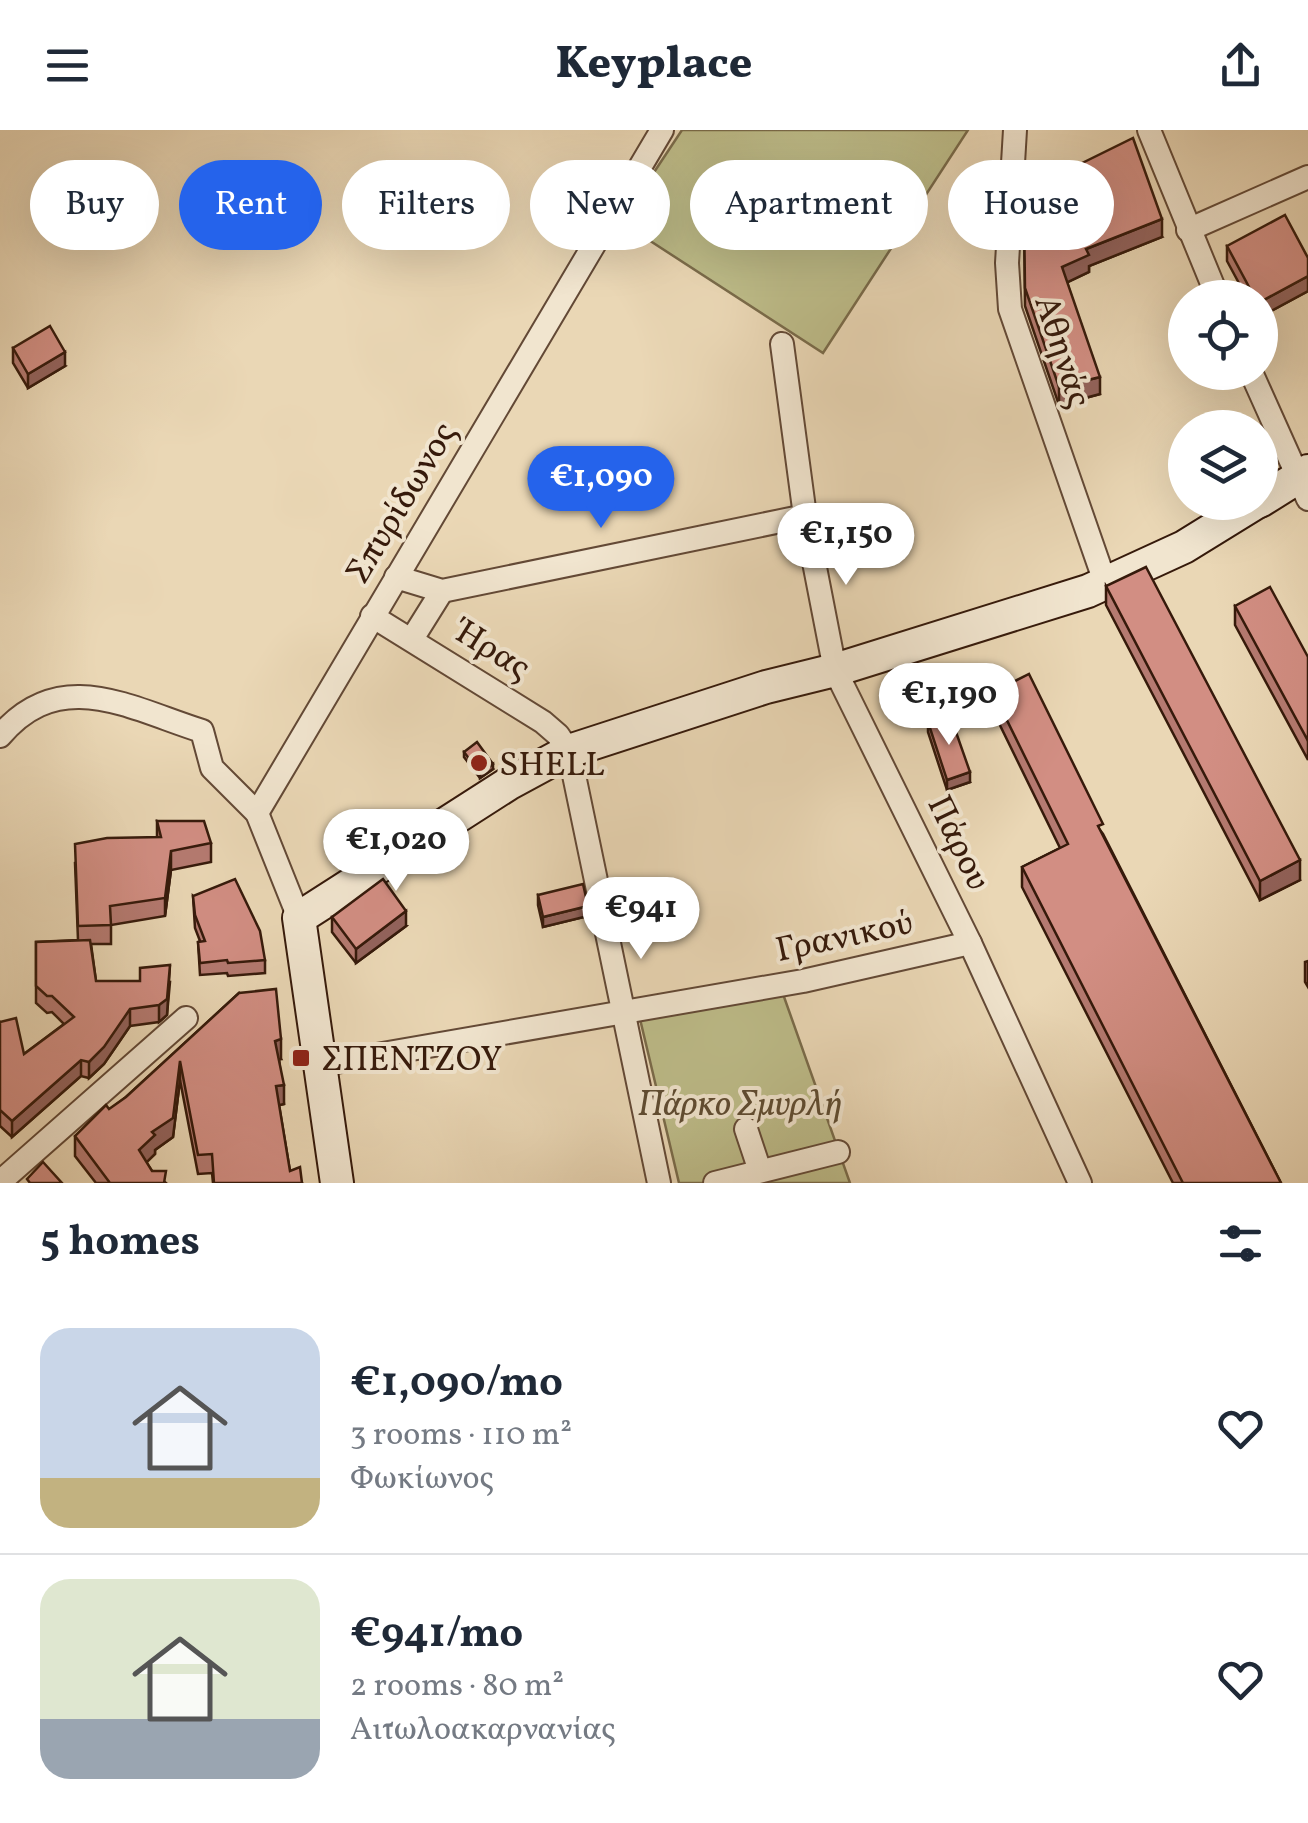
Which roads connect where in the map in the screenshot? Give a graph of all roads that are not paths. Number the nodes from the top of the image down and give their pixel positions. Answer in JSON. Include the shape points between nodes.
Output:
{"nodes":[{"id":1,"x":662,"y":130,"type":"edge"},
{"id":2,"x":1015,"y":130,"type":"edge"},
{"id":3,"x":1149,"y":130,"type":"edge"},
{"id":4,"x":1308,"y":177,"type":"edge"},
{"id":5,"x":1188,"y":230,"type":"junction"},
{"id":6,"x":1210,"y":280,"type":"edge"},
{"id":7,"x":782,"y":344,"type":"dead end"},
{"id":8,"x":1260,"y":390,"type":"edge"},
{"id":9,"x":1305,"y":483,"type":"edge"},
{"id":10,"x":1278,"y":494,"type":"edge"},
{"id":11,"x":805,"y":516,"type":"junction"},
{"id":12,"x":1228,"y":520,"type":"edge"},
{"id":13,"x":396,"y":577,"type":"junction"},
{"id":14,"x":1106,"y":584,"type":"junction"},
{"id":15,"x":442,"y":591,"type":"junction"},
{"id":16,"x":372,"y":616,"type":"junction"},
{"id":17,"x":412,"y":639,"type":"junction"},
{"id":18,"x":835,"y":670,"type":"junction"},
{"id":19,"x":0,"y":736,"type":"edge"},
{"id":20,"x":569,"y":751,"type":"junction"},
{"id":21,"x":257,"y":814,"type":"junction"},
{"id":22,"x":298,"y":918,"type":"junction"},
{"id":23,"x":970,"y":943,"type":"junction"},
{"id":24,"x":624,"y":1010,"type":"junction"},
{"id":25,"x":186,"y":1018,"type":"dead end"},
{"id":26,"x":320,"y":1064,"type":"junction"},
{"id":27,"x":746,"y":1129,"type":"dead end"},
{"id":28,"x":838,"y":1152,"type":"dead end"},
{"id":29,"x":760,"y":1171,"type":"junction"},
{"id":30,"x":0,"y":1182,"type":"edge"},
{"id":31,"x":337,"y":1183,"type":"edge"},
{"id":32,"x":660,"y":1183,"type":"edge"},
{"id":33,"x":714,"y":1183,"type":"edge"},
{"id":34,"x":1080,"y":1183,"type":"edge"}],
"edges":[{"from":1,"to":13,"type":"street","name":"Σπυρίδωνος"},
{"from":2,"to":14,"type":"street","name":"Αθηνάς","via":[[1010,309]]},
{"from":3,"to":5,"type":"street"},
{"from":4,"to":5,"type":"street"},
{"from":5,"to":6,"type":"street"},
{"from":7,"to":11,"type":"street","name":"Πάρου"},
{"from":8,"to":9,"type":"street"},
{"from":9,"to":10,"type":"street"},
{"from":11,"to":15,"type":"street"},
{"from":11,"to":18,"type":"street","name":"Πάρου"},
{"from":12,"to":14,"type":"street"},
{"from":13,"to":15,"type":"street"},
{"from":13,"to":16,"type":"street","name":"Σπυρίδωνος"},
{"from":14,"to":18,"type":"street"},
{"from":15,"to":17,"type":"street"},
{"from":16,"to":17,"type":"street","name":"Ήρας"},
{"from":16,"to":21,"type":"street","name":"Σπυρίδωνος"},
{"from":17,"to":20,"type":"street","name":"Ήρας","via":[[543,722]]},
{"from":18,"to":20,"type":"street"},
{"from":18,"to":23,"type":"street","name":"Πάρου"},
{"from":19,"to":21,"type":"street","via":[[44,702],[93,696],[202,731],[212,768]]},
{"from":20,"to":22,"type":"street"},
{"from":20,"to":24,"type":"street"},
{"from":21,"to":22,"type":"street"},
{"from":22,"to":26,"type":"street"},
{"from":23,"to":24,"type":"street","name":"Γρανικού","via":[[803,981]]},
{"from":23,"to":34,"type":"street","name":"Πάρου"},
{"from":24,"to":26,"type":"street","name":"Γρανικού"},
{"from":24,"to":32,"type":"street"},
{"from":25,"to":30,"type":"street"},
{"from":26,"to":31,"type":"street"},
{"from":27,"to":29,"type":"street"},
{"from":28,"to":29,"type":"street"},
{"from":29,"to":33,"type":"street"}]}
